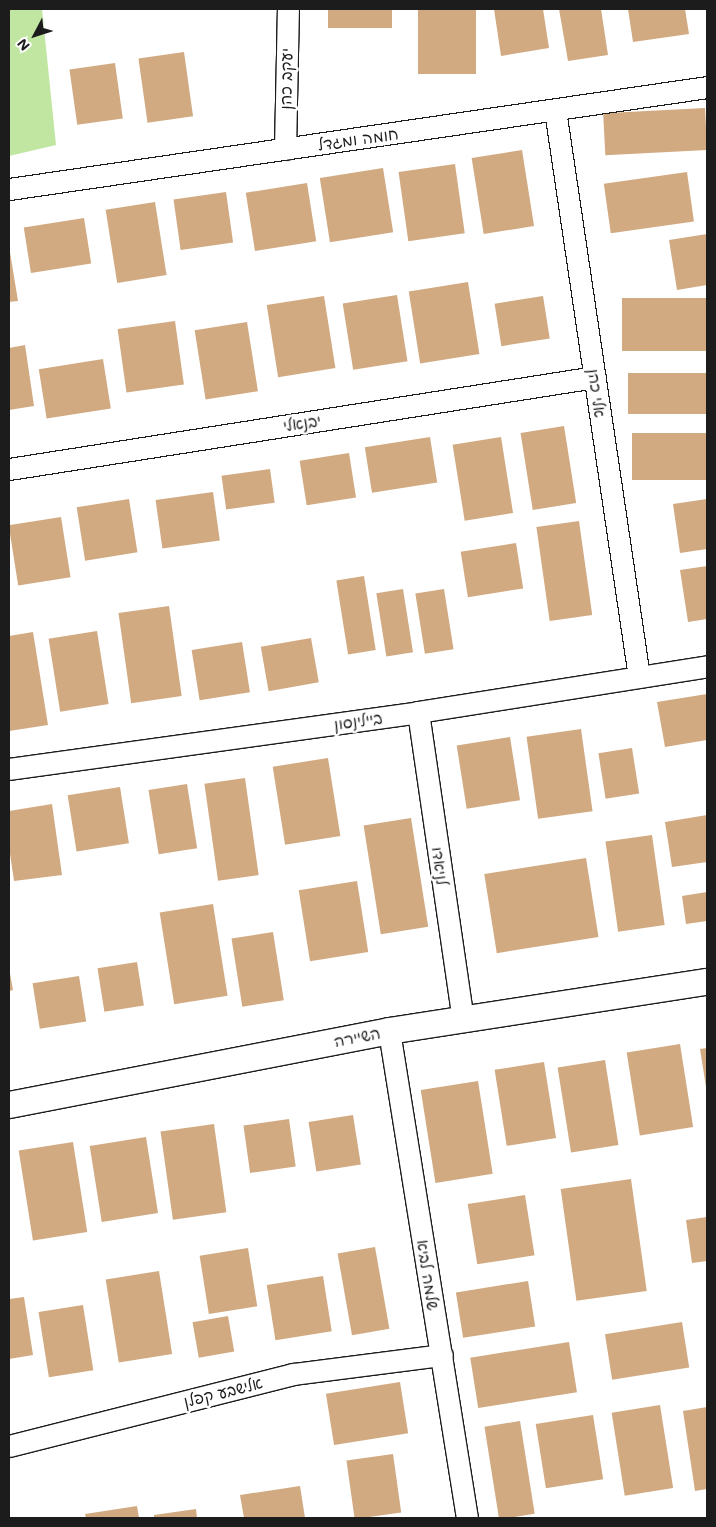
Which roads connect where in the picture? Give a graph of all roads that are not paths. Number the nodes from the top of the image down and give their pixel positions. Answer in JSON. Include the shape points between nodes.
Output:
{"nodes":[{"id":1,"x":288,"y":9,"type":"edge"},
{"id":2,"x":707,"y":87,"type":"edge"},
{"id":3,"x":555,"y":110,"type":"junction"},
{"id":4,"x":285,"y":149,"type":"junction"},
{"id":5,"x":9,"y":189,"type":"edge"},
{"id":6,"x":594,"y":377,"type":"junction"},
{"id":7,"x":9,"y":469,"type":"edge"},
{"id":8,"x":707,"y":666,"type":"edge"},
{"id":9,"x":639,"y":677,"type":"junction"},
{"id":10,"x":418,"y":712,"type":"junction"},
{"id":11,"x":9,"y":769,"type":"edge"},
{"id":12,"x":707,"y":982,"type":"edge"},
{"id":13,"x":462,"y":1020,"type":"junction"},
{"id":14,"x":389,"y":1031,"type":"junction"},
{"id":15,"x":9,"y":1105,"type":"edge"},
{"id":16,"x":442,"y":1355,"type":"junction"},
{"id":17,"x":9,"y":1446,"type":"edge"},
{"id":18,"x":467,"y":1518,"type":"edge"}],
"edges":[{"from":1,"to":4,"type":"street","name":"יעקב כהן"},
{"from":2,"to":3,"type":"street","name":"חומה ומגדל"},
{"from":3,"to":4,"type":"street","name":"חומה ומגדל"},
{"from":3,"to":6,"type":"street","name":"אלי כהן"},
{"from":4,"to":5,"type":"street","name":"חומה ומגדל"},
{"from":6,"to":7,"type":"street","name":"יבנאלי"},
{"from":6,"to":9,"type":"street","name":"אלי כהן"},
{"from":8,"to":9,"type":"street","name":"ביילינסון"},
{"from":9,"to":10,"type":"street","name":"ביילינסון"},
{"from":10,"to":11,"type":"street","name":"ביילינסון"},
{"from":10,"to":13,"type":"street","name":"לניאדו"},
{"from":12,"to":13,"type":"street","name":"השיירה"},
{"from":13,"to":14,"type":"street","name":"השיירה"},
{"from":14,"to":15,"type":"street","name":"השיירה"},
{"from":14,"to":16,"type":"street","name":"שלמה לביא"},
{"from":16,"to":17,"type":"street","name":"אלישבע קפלן","via":[[293,1374]]},
{"from":16,"to":18,"type":"street","name":"שלמה לביא"}]}
